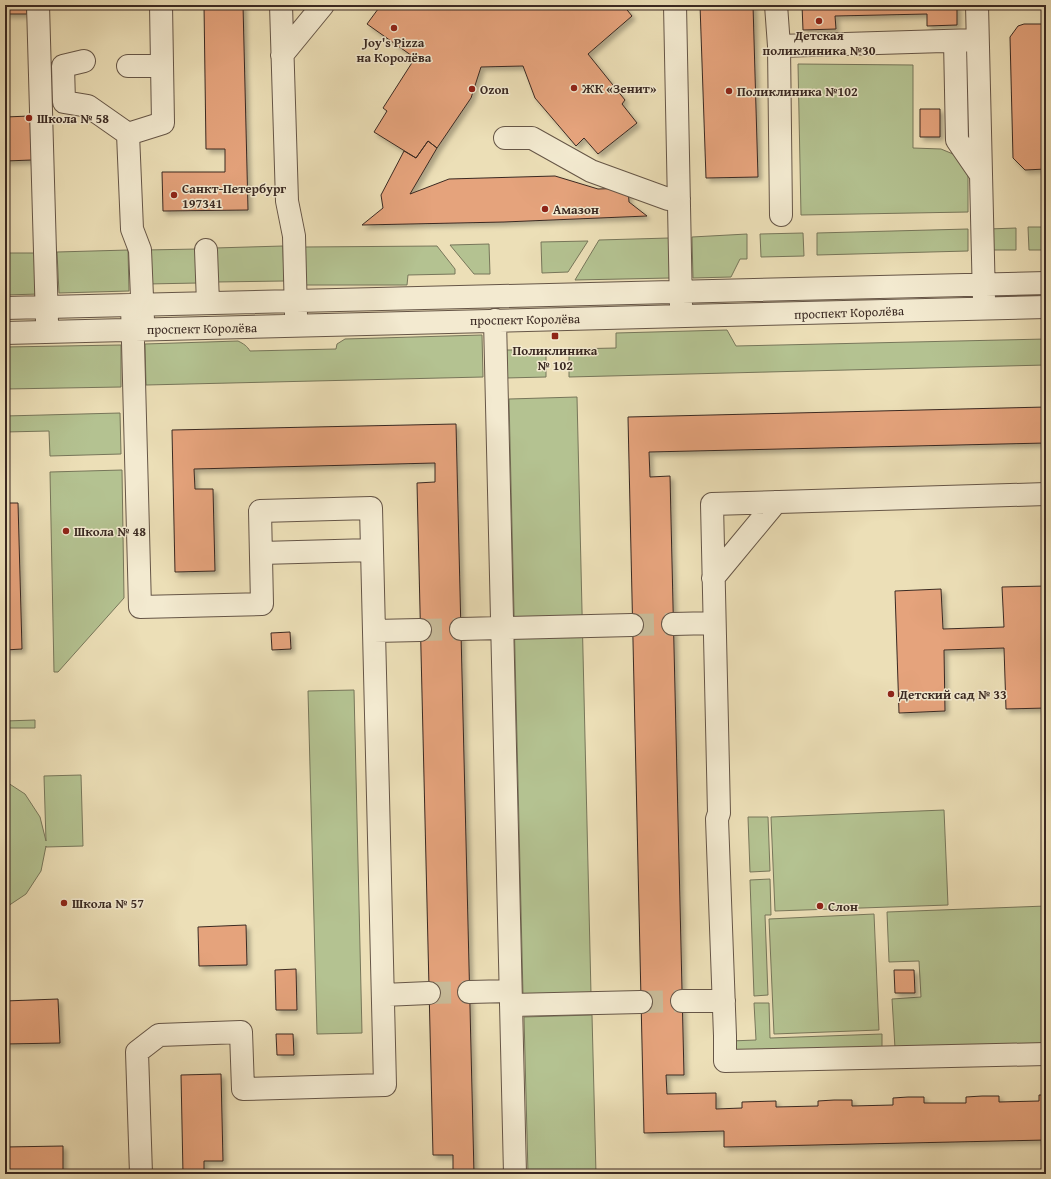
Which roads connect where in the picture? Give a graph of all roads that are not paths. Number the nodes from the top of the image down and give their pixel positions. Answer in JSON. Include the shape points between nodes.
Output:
{"nodes":[{"id":1,"x":38,"y":5,"type":"edge"},
{"id":2,"x":161,"y":5,"type":"edge"},
{"id":3,"x":323,"y":5,"type":"edge"},
{"id":4,"x":675,"y":5,"type":"edge"},
{"id":5,"x":776,"y":5,"type":"edge"},
{"id":6,"x":977,"y":5,"type":"edge"},
{"id":7,"x":284,"y":8,"type":"edge"},
{"id":8,"x":977,"y":40,"type":"junction"},
{"id":9,"x":955,"y":41,"type":"junction"},
{"id":10,"x":779,"y":46,"type":"junction"},
{"id":11,"x":282,"y":55,"type":"junction"},
{"id":12,"x":84,"y":62,"type":"dead end"},
{"id":13,"x":128,"y":66,"type":"dead end"},
{"id":14,"x":162,"y":66,"type":"junction"},
{"id":15,"x":128,"y":134,"type":"junction"},
{"id":16,"x":505,"y":138,"type":"dead end"},
{"id":17,"x":981,"y":175,"type":"junction"},
{"id":18,"x":679,"y":199,"type":"junction"},
{"id":19,"x":781,"y":215,"type":"dead end"},
{"id":20,"x":206,"y":250,"type":"dead end"},
{"id":21,"x":1046,"y":283,"type":"edge"},
{"id":22,"x":983,"y":285,"type":"junction"},
{"id":23,"x":681,"y":292,"type":"junction"},
{"id":24,"x":295,"y":301,"type":"junction"},
{"id":25,"x":208,"y":303,"type":"junction"},
{"id":26,"x":137,"y":305,"type":"junction"},
{"id":27,"x":47,"y":307,"type":"junction"},
{"id":28,"x":1046,"y":307,"type":"edge"},
{"id":29,"x":5,"y":308,"type":"edge"},
{"id":30,"x":984,"y":308,"type":"junction"},
{"id":31,"x":682,"y":316,"type":"junction"},
{"id":32,"x":495,"y":320,"type":"junction"},
{"id":33,"x":296,"y":325,"type":"junction"},
{"id":34,"x":138,"y":329,"type":"junction"},
{"id":35,"x":47,"y":332,"type":"junction"},
{"id":36,"x":5,"y":333,"type":"edge"},
{"id":37,"x":1046,"y":494,"type":"edge"},
{"id":38,"x":776,"y":502,"type":"junction"},
{"id":39,"x":372,"y":550,"type":"junction"},
{"id":40,"x":261,"y":553,"type":"junction"},
{"id":41,"x":713,"y":578,"type":"junction"},
{"id":42,"x":714,"y":623,"type":"junction"},
{"id":43,"x":673,"y":624,"type":"tunnel mouth"},
{"id":44,"x":632,"y":625,"type":"tunnel mouth"},
{"id":45,"x":502,"y":628,"type":"junction"},
{"id":46,"x":461,"y":629,"type":"tunnel mouth"},
{"id":47,"x":420,"y":630,"type":"tunnel mouth"},
{"id":48,"x":374,"y":631,"type":"junction"},
{"id":49,"x":469,"y":992,"type":"tunnel mouth"},
{"id":50,"x":429,"y":993,"type":"tunnel mouth"},
{"id":51,"x":383,"y":995,"type":"junction"},
{"id":52,"x":511,"y":998,"type":"junction"},
{"id":53,"x":724,"y":1000,"type":"junction"},
{"id":54,"x":682,"y":1001,"type":"tunnel mouth"},
{"id":55,"x":641,"y":1002,"type":"tunnel mouth"},
{"id":56,"x":1046,"y":1054,"type":"edge"},
{"id":57,"x":140,"y":1174,"type":"edge"},
{"id":58,"x":515,"y":1174,"type":"edge"}],
"edges":[{"from":1,"to":27,"type":"street"},
{"from":2,"to":14,"type":"street"},
{"from":3,"to":11,"type":"street"},
{"from":4,"to":18,"type":"street"},
{"from":5,"to":10,"type":"street"},
{"from":6,"to":8,"type":"street"},
{"from":7,"to":11,"type":"street"},
{"from":8,"to":9,"type":"street"},
{"from":8,"to":17,"type":"street"},
{"from":9,"to":10,"type":"street"},
{"from":9,"to":17,"type":"street","via":[[957,140]]},
{"from":10,"to":19,"type":"street"},
{"from":11,"to":24,"type":"street","via":[[287,201],[294,236]]},
{"from":12,"to":15,"type":"street","via":[[63,66],[64,102],[88,106]]},
{"from":13,"to":14,"type":"street"},
{"from":14,"to":15,"type":"street","via":[[164,123]]},
{"from":15,"to":26,"type":"street","via":[[132,229],[140,250]]},
{"from":16,"to":18,"type":"street","via":[[532,138],[591,171],[668,199]]},
{"from":17,"to":22,"type":"street"},
{"from":18,"to":23,"type":"street"},
{"from":20,"to":25,"type":"street"},
{"from":21,"to":22,"type":"street","name":"проспект Королёва"},
{"from":22,"to":23,"type":"street","name":"проспект Королёва"},
{"from":22,"to":30,"type":"street"},
{"from":23,"to":24,"type":"street","name":"проспект Королёва"},
{"from":23,"to":31,"type":"street"},
{"from":24,"to":25,"type":"street","name":"проспект Королёва"},
{"from":24,"to":33,"type":"street"},
{"from":25,"to":26,"type":"street","name":"проспект Королёва"},
{"from":26,"to":27,"type":"street","name":"проспект Королёва"},
{"from":26,"to":34,"type":"street"},
{"from":27,"to":29,"type":"street","name":"проспект Королёва"},
{"from":27,"to":35,"type":"street"},
{"from":28,"to":30,"type":"street","name":"проспект Королёва"},
{"from":30,"to":31,"type":"street","name":"проспект Королёва"},
{"from":31,"to":32,"type":"street","name":"проспект Королёва"},
{"from":32,"to":33,"type":"street","name":"проспект Королёва"},
{"from":32,"to":45,"type":"street"},
{"from":33,"to":34,"type":"street","name":"проспект Королёва"},
{"from":34,"to":35,"type":"street","name":"проспект Королёва"},
{"from":34,"to":40,"type":"street","via":[[140,607],[262,604]]},
{"from":35,"to":36,"type":"street","name":"проспект Королёва"},
{"from":37,"to":38,"type":"street"},
{"from":38,"to":41,"type":"street"},
{"from":38,"to":41,"type":"street","via":[[712,504]]},
{"from":39,"to":40,"type":"street"},
{"from":39,"to":40,"type":"street","via":[[371,508],[260,511]]},
{"from":39,"to":48,"type":"street"},
{"from":41,"to":42,"type":"street"},
{"from":42,"to":43,"type":"street"},
{"from":42,"to":53,"type":"street","via":[[719,812],[717,818]]},
{"from":44,"to":45,"type":"street"},
{"from":45,"to":46,"type":"street"},
{"from":45,"to":52,"type":"street"},
{"from":47,"to":48,"type":"street"},
{"from":48,"to":51,"type":"street"},
{"from":49,"to":52,"type":"street"},
{"from":50,"to":51,"type":"street"},
{"from":51,"to":57,"type":"street","via":[[385,1086],[243,1089],[242,1032],[159,1034],[137,1052]]},
{"from":52,"to":55,"type":"street"},
{"from":52,"to":58,"type":"street"},
{"from":53,"to":54,"type":"street"},
{"from":53,"to":56,"type":"street","via":[[725,1062]]}]}
